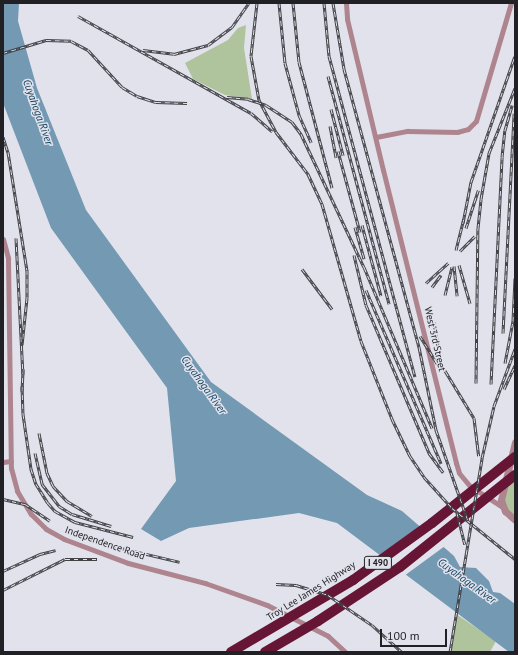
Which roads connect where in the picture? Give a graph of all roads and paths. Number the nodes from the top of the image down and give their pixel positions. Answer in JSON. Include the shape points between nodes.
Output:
{"nodes":[{"id":1,"x":346,"y":3,"type":"edge"},
{"id":2,"x":511,"y":6,"type":"edge"},
{"id":3,"x":376,"y":137,"type":"junction"},
{"id":4,"x":3,"y":239,"type":"edge"},
{"id":5,"x":515,"y":442,"type":"edge"},
{"id":6,"x":515,"y":457,"type":"edge"},
{"id":7,"x":10,"y":461,"type":"junction"},
{"id":8,"x":3,"y":462,"type":"edge"},
{"id":9,"x":515,"y":475,"type":"edge"},
{"id":10,"x":515,"y":481,"type":"edge"},
{"id":11,"x":500,"y":486,"type":"junction"},
{"id":12,"x":502,"y":507,"type":"junction"},
{"id":13,"x":515,"y":520,"type":"edge"},
{"id":14,"x":231,"y":652,"type":"edge"},
{"id":15,"x":265,"y":652,"type":"edge"},
{"id":16,"x":346,"y":652,"type":"edge"}],
"edges":[{"from":1,"to":3,"type":"street","name":"West 3rd Street","via":[[346,19]]},
{"from":2,"to":3,"type":"street","via":[[476,121],[468,129],[457,132],[407,131]]},
{"from":3,"to":12,"type":"street","name":"West 3rd Street","via":[[382,170],[459,473],[470,486]]},
{"from":4,"to":7,"type":"street","name":"Independence Road","via":[[8,258]]},
{"from":5,"to":12,"type":"street","via":[[502,493]]},
{"from":6,"to":14,"type":"highway","name":"Troy Lee James Highway","number":"I 490","via":[[432,523],[353,580]]},
{"from":7,"to":8,"type":"street"},
{"from":7,"to":16,"type":"street","name":"Independence Road","via":[[15,485],[22,500],[42,525],[55,535],[128,563],[205,583],[267,605],[328,636]]},
{"from":9,"to":11,"type":"highway","number":"I 490"},
{"from":10,"to":11,"type":"highway"},
{"from":11,"to":15,"type":"highway","number":"I 490","via":[[400,567],[318,621]]},
{"from":12,"to":13,"type":"street","name":"West 3rd Street"}]}
